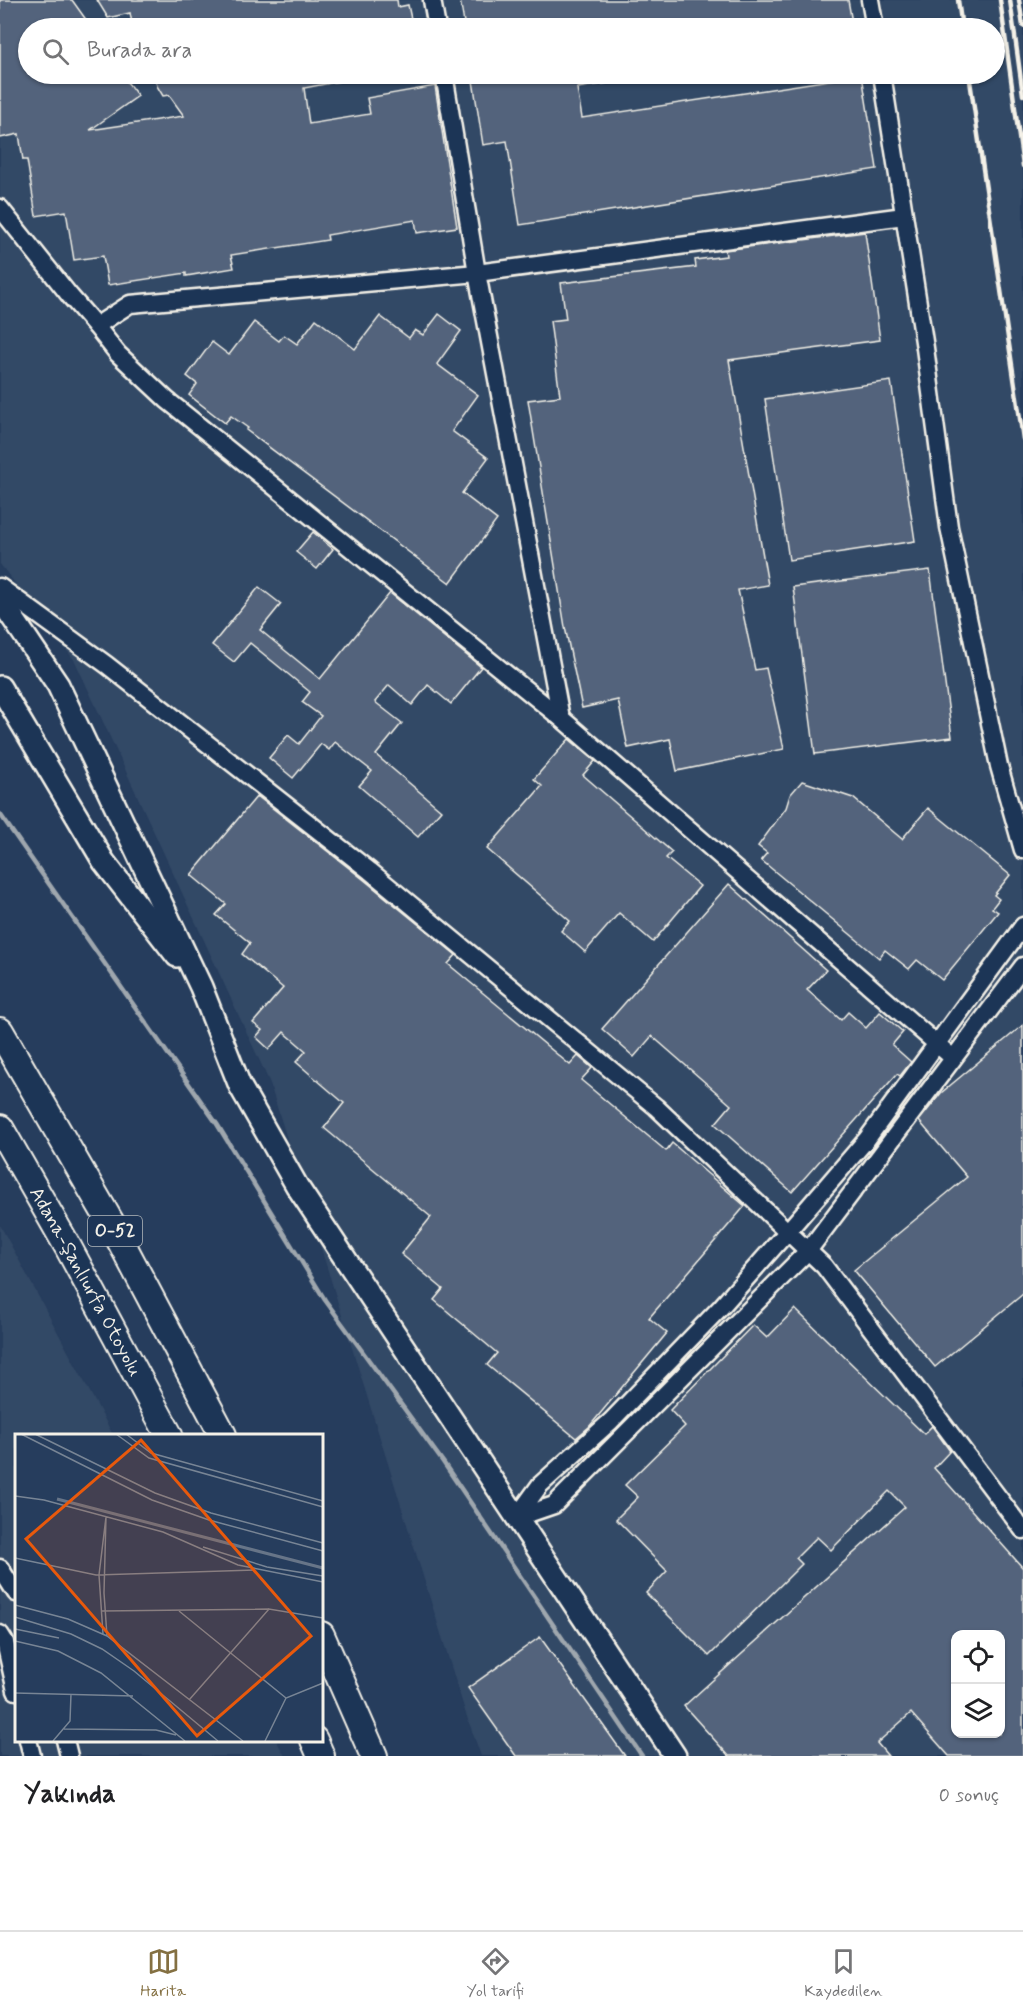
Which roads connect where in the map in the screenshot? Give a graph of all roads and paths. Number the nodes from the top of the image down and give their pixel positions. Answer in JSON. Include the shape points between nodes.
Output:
{"nodes":[{"id":1,"x":432,"y":0,"type":"edge"},
{"id":2,"x":870,"y":0,"type":"edge"},
{"id":3,"x":435,"y":18,"type":"edge"},
{"id":4,"x":873,"y":18,"type":"edge"},
{"id":5,"x":446,"y":84,"type":"edge"},
{"id":6,"x":884,"y":84,"type":"edge"},
{"id":7,"x":0,"y":208,"type":"edge"},
{"id":8,"x":904,"y":216,"type":"junction"},
{"id":9,"x":477,"y":273,"type":"junction"},
{"id":10,"x":96,"y":326,"type":"junction"},
{"id":11,"x":0,"y":587,"type":"edge"},
{"id":12,"x":0,"y":598,"type":"edge"},
{"id":13,"x":0,"y":687,"type":"edge"},
{"id":14,"x":561,"y":718,"type":"junction"},
{"id":15,"x":1023,"y":850,"type":"edge"},
{"id":16,"x":1023,"y":926,"type":"edge"},
{"id":17,"x":1023,"y":966,"type":"edge"},
{"id":18,"x":201,"y":987,"type":"junction"},
{"id":19,"x":0,"y":1032,"type":"edge"},
{"id":20,"x":938,"y":1044,"type":"junction"},
{"id":21,"x":953,"y":1058,"type":"junction"},
{"id":22,"x":0,"y":1128,"type":"edge"},
{"id":23,"x":788,"y":1231,"type":"junction"},
{"id":24,"x":808,"y":1251,"type":"junction"},
{"id":25,"x":168,"y":1434,"type":"edge"},
{"id":26,"x":222,"y":1434,"type":"edge"},
{"id":27,"x":516,"y":1518,"type":"junction"},
{"id":28,"x":1023,"y":1530,"type":"edge"},
{"id":29,"x":0,"y":1568,"type":"edge"},
{"id":30,"x":15,"y":1591,"type":"edge"},
{"id":31,"x":0,"y":1634,"type":"edge"},
{"id":32,"x":322,"y":1637,"type":"edge"},
{"id":33,"x":15,"y":1687,"type":"edge"},
{"id":34,"x":28,"y":1741,"type":"edge"},
{"id":35,"x":65,"y":1741,"type":"edge"},
{"id":36,"x":314,"y":1741,"type":"edge"},
{"id":37,"x":32,"y":1756,"type":"edge"},
{"id":38,"x":69,"y":1756,"type":"edge"},
{"id":39,"x":321,"y":1756,"type":"edge"},
{"id":40,"x":374,"y":1756,"type":"edge"},
{"id":41,"x":675,"y":1756,"type":"edge"}],
"edges":[{"from":1,"to":3,"type":"street"},
{"from":2,"to":4,"type":"street"},
{"from":5,"to":9,"type":"street"},
{"from":6,"to":8,"type":"street"},
{"from":7,"to":10,"type":"street"},
{"from":8,"to":9,"type":"street"},
{"from":8,"to":15,"type":"street","via":[[949,527],[999,766]]},
{"from":9,"to":10,"type":"street","via":[[130,304]]},
{"from":9,"to":14,"type":"street"},
{"from":10,"to":14,"type":"street","via":[[118,354],[167,400]]},
{"from":11,"to":23,"type":"street","via":[[107,665],[370,871],[656,1107]]},
{"from":12,"to":18,"type":"main road","via":[[58,685]]},
{"from":13,"to":18,"type":"main road","via":[[104,862]]},
{"from":14,"to":20,"type":"street"},
{"from":16,"to":20,"type":"street"},
{"from":17,"to":21,"type":"street"},
{"from":18,"to":27,"type":"main road","via":[[240,1086],[297,1186]]},
{"from":19,"to":26,"type":"highway","number":"O-52","via":[[111,1223]]},
{"from":20,"to":21,"type":"street"},
{"from":20,"to":23,"type":"street","via":[[867,1139]]},
{"from":21,"to":24,"type":"street"},
{"from":22,"to":25,"type":"highway","name":"Adana-Şanlıurfa Otoyolu","number":"O-52"},
{"from":23,"to":24,"type":"street"},
{"from":23,"to":27,"type":"street","via":[[611,1421],[540,1485]]},
{"from":24,"to":27,"type":"street","via":[[554,1505]]},
{"from":24,"to":28,"type":"street","via":[[824,1266]]},
{"from":27,"to":41,"type":"main road"},
{"from":29,"to":30,"type":"street"},
{"from":31,"to":33,"type":"street"},
{"from":32,"to":40,"type":"highway"},
{"from":34,"to":37,"type":"street"},
{"from":35,"to":38,"type":"street"},
{"from":36,"to":39,"type":"highway"}]}
